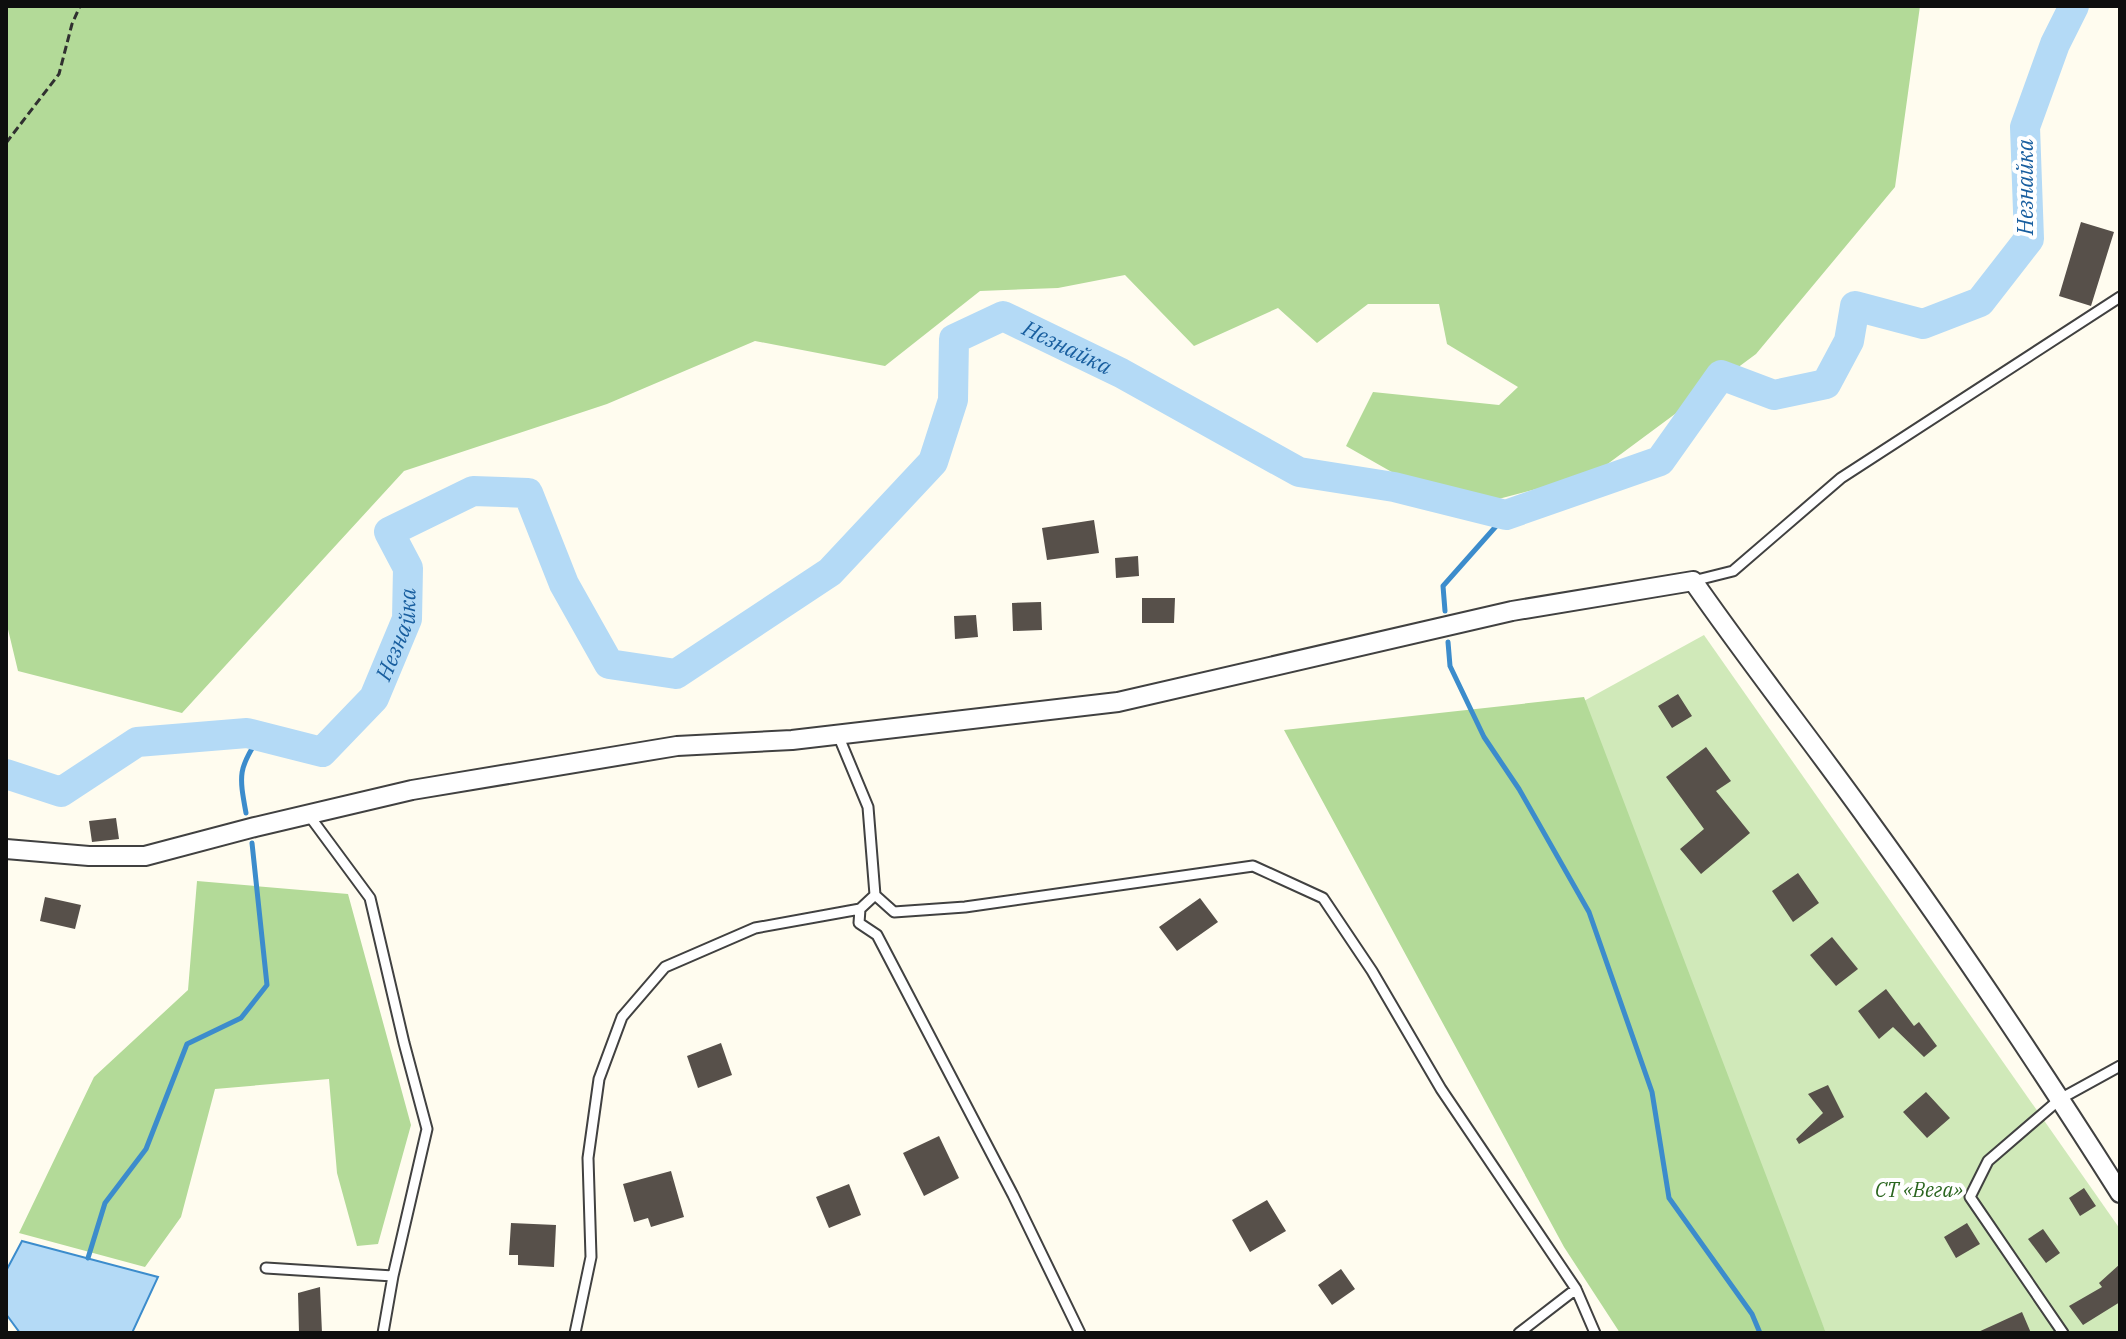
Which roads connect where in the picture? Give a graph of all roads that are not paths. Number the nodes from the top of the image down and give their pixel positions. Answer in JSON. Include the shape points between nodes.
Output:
{"nodes":[{"id":1,"x":2120,"y":297,"type":"edge"},
{"id":2,"x":1693,"y":581,"type":"junction"},
{"id":3,"x":838,"y":735,"type":"junction"},
{"id":4,"x":308,"y":814,"type":"junction"},
{"id":5,"x":6,"y":849,"type":"edge"},
{"id":6,"x":875,"y":895,"type":"junction"},
{"id":7,"x":860,"y":909,"type":"junction"},
{"id":8,"x":2120,"y":1066,"type":"edge"},
{"id":9,"x":2060,"y":1099,"type":"junction"},
{"id":10,"x":2120,"y":1193,"type":"edge"},
{"id":11,"x":266,"y":1268,"type":"dead end"},
{"id":12,"x":393,"y":1276,"type":"junction"},
{"id":13,"x":1576,"y":1289,"type":"junction"},
{"id":14,"x":383,"y":1333,"type":"edge"},
{"id":15,"x":575,"y":1333,"type":"edge"},
{"id":16,"x":1080,"y":1333,"type":"edge"},
{"id":17,"x":1519,"y":1333,"type":"edge"},
{"id":18,"x":1595,"y":1333,"type":"edge"},
{"id":19,"x":2063,"y":1333,"type":"edge"}],
"edges":[{"from":1,"to":2,"type":"lane","via":[[1841,478],[1733,571]]},
{"from":2,"to":3,"type":"street","via":[[1512,611],[1118,702]]},
{"from":2,"to":9,"type":"street","via":[[1869,821]]},
{"from":3,"to":4,"type":"street","via":[[677,746],[412,790]]},
{"from":3,"to":6,"type":"lane","via":[[868,807]]},
{"from":4,"to":5,"type":"street","via":[[145,856]]},
{"from":4,"to":12,"type":"lane","via":[[370,898],[427,1129]]},
{"from":6,"to":7,"type":"lane"},
{"from":6,"to":13,"type":"lane","via":[[894,912],[951,908],[1253,866],[1323,898],[1441,1089]]},
{"from":7,"to":15,"type":"lane","via":[[755,928],[665,967],[622,1017],[599,1079],[588,1158],[591,1257]]},
{"from":7,"to":16,"type":"lane","via":[[859,923],[877,935]]},
{"from":8,"to":9,"type":"lane"},
{"from":9,"to":10,"type":"street"},
{"from":9,"to":19,"type":"lane","via":[[1988,1161],[1970,1197]]},
{"from":11,"to":12,"type":"lane"},
{"from":12,"to":14,"type":"lane"},
{"from":13,"to":17,"type":"lane"},
{"from":13,"to":18,"type":"lane"}]}
